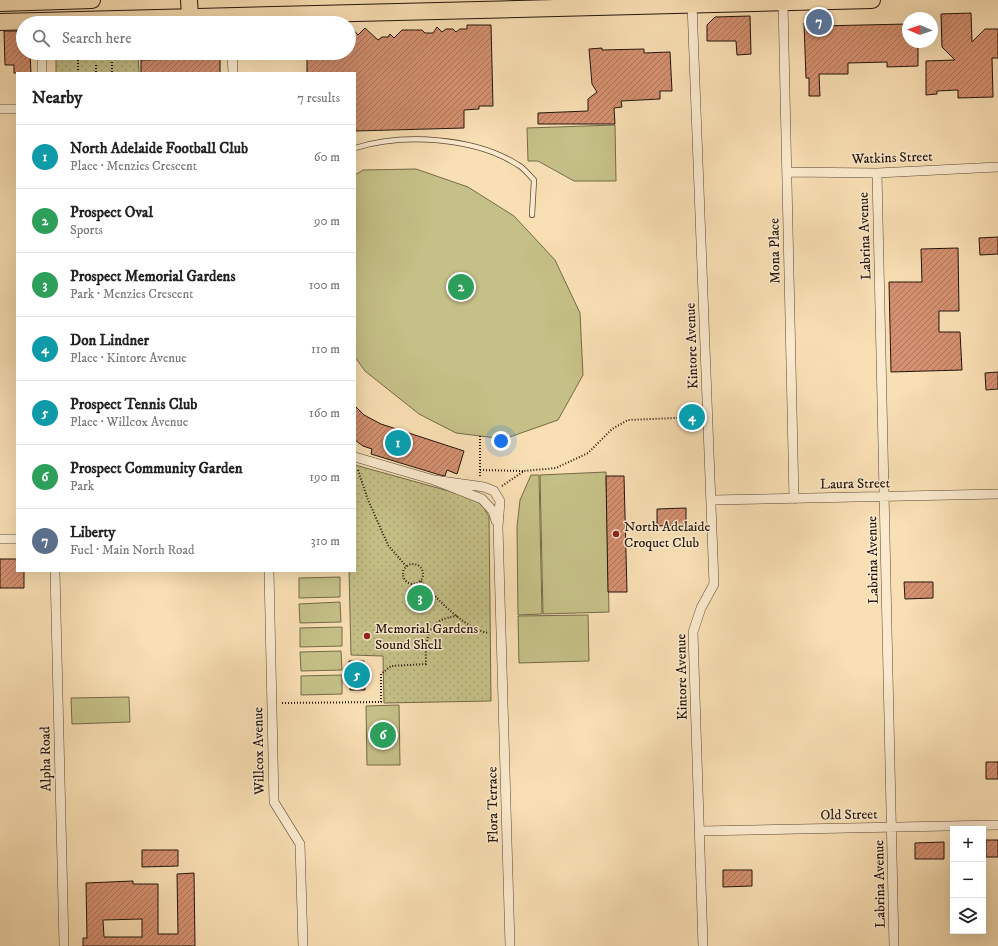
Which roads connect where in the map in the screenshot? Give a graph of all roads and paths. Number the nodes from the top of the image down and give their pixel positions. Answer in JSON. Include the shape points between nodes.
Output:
{"nodes":[{"id":1,"x":92,"y":0,"type":"edge"},
{"id":2,"x":189,"y":0,"type":"edge"},
{"id":3,"x":837,"y":0,"type":"edge"},
{"id":4,"x":872,"y":0,"type":"edge"},
{"id":5,"x":41,"y":1,"type":"junction"},
{"id":6,"x":4,"y":2,"type":"edge"},
{"id":7,"x":783,"y":2,"type":"junction"},
{"id":8,"x":692,"y":4,"type":"junction"},
{"id":9,"x":499,"y":5,"type":"edge"},
{"id":10,"x":42,"y":16,"type":"edge"},
{"id":11,"x":190,"y":16,"type":"edge"},
{"id":12,"x":289,"y":16,"type":"edge"},
{"id":13,"x":0,"y":22,"type":"edge"},
{"id":14,"x":16,"y":22,"type":"edge"},
{"id":15,"x":42,"y":60,"type":"edge"},
{"id":16,"x":78,"y":60,"type":"edge"},
{"id":17,"x":112,"y":60,"type":"edge"},
{"id":18,"x":232,"y":60,"type":"edge"},
{"id":19,"x":96,"y":65,"type":"dead end"},
{"id":20,"x":42,"y":72,"type":"edge"},
{"id":21,"x":78,"y":72,"type":"edge"},
{"id":22,"x":96,"y":72,"type":"edge"},
{"id":23,"x":112,"y":72,"type":"edge"},
{"id":24,"x":233,"y":72,"type":"edge"},
{"id":25,"x":0,"y":109,"type":"edge"},
{"id":26,"x":16,"y":109,"type":"edge"},
{"id":27,"x":356,"y":148,"type":"edge"},
{"id":28,"x":998,"y":167,"type":"edge"},
{"id":29,"x":787,"y":172,"type":"junction"},
{"id":30,"x":877,"y":173,"type":"junction"},
{"id":31,"x":532,"y":215,"type":"dead end"},
{"id":32,"x":708,"y":416,"type":"junction"},
{"id":33,"x":480,"y":436,"type":"dead end"},
{"id":34,"x":356,"y":457,"type":"edge"},
{"id":35,"x":358,"y":470,"type":"dead end"},
{"id":36,"x":480,"y":470,"type":"junction"},
{"id":37,"x":524,"y":470,"type":"junction"},
{"id":38,"x":434,"y":480,"type":"junction"},
{"id":39,"x":480,"y":487,"type":"junction"},
{"id":40,"x":494,"y":491,"type":"junction"},
{"id":41,"x":998,"y":494,"type":"edge"},
{"id":42,"x":885,"y":496,"type":"junction"},
{"id":43,"x":794,"y":498,"type":"junction"},
{"id":44,"x":712,"y":500,"type":"junction"},
{"id":45,"x":498,"y":528,"type":"junction"},
{"id":46,"x":0,"y":539,"type":"edge"},
{"id":47,"x":16,"y":539,"type":"edge"},
{"id":48,"x":406,"y":566,"type":"junction"},
{"id":49,"x":55,"y":572,"type":"edge"},
{"id":50,"x":269,"y":572,"type":"edge"},
{"id":51,"x":421,"y":581,"type":"junction"},
{"id":52,"x":459,"y":616,"type":"junction"},
{"id":53,"x":488,"y":633,"type":"dead end"},
{"id":54,"x":271,"y":704,"type":"junction"},
{"id":55,"x":998,"y":826,"type":"edge"},
{"id":56,"x":891,"y":827,"type":"junction"},
{"id":57,"x":700,"y":831,"type":"junction"},
{"id":58,"x":64,"y":946,"type":"edge"},
{"id":59,"x":303,"y":946,"type":"edge"},
{"id":60,"x":510,"y":946,"type":"edge"},
{"id":61,"x":703,"y":946,"type":"edge"},
{"id":62,"x":894,"y":946,"type":"edge"}],
"edges":[{"from":1,"to":5,"type":"highway"},
{"from":2,"to":11,"type":"highway"},
{"from":3,"to":4,"type":"highway"},
{"from":3,"to":7,"type":"highway"},
{"from":5,"to":6,"type":"highway"},
{"from":5,"to":10,"type":"highway"},
{"from":7,"to":8,"type":"highway"},
{"from":7,"to":29,"type":"street","name":"Mona Place"},
{"from":8,"to":9,"type":"highway"},
{"from":8,"to":32,"type":"street","name":"Kintore Avenue"},
{"from":9,"to":12,"type":"highway"},
{"from":13,"to":14,"type":"highway"},
{"from":15,"to":20,"type":"street"},
{"from":16,"to":21,"type":"path"},
{"from":17,"to":23,"type":"path"},
{"from":18,"to":24,"type":"street"},
{"from":19,"to":22,"type":"path"},
{"from":25,"to":26,"type":"street"},
{"from":27,"to":31,"type":"lane","via":[[405,139],[486,149],[519,165],[534,180]]},
{"from":28,"to":30,"type":"street","name":"Watkins Street"},
{"from":29,"to":30,"type":"street","name":"Watkins Street"},
{"from":29,"to":43,"type":"street","name":"Mona Place"},
{"from":30,"to":42,"type":"street","name":"Labrina Avenue"},
{"from":32,"to":37,"type":"path","via":[[628,420],[612,429],[588,453],[556,468]]},
{"from":32,"to":44,"type":"street","name":"Kintore Avenue"},
{"from":33,"to":36,"type":"path"},
{"from":34,"to":38,"type":"street"},
{"from":35,"to":48,"type":"path","via":[[388,545]]},
{"from":36,"to":37,"type":"path"},
{"from":36,"to":39,"type":"path"},
{"from":37,"to":40,"type":"path"},
{"from":38,"to":39,"type":"street"},
{"from":38,"to":45,"type":"street","via":[[482,499],[493,511]]},
{"from":39,"to":40,"type":"street"},
{"from":40,"to":45,"type":"street","via":[[500,501]]},
{"from":41,"to":42,"type":"street","name":"Laura Street"},
{"from":42,"to":43,"type":"street","name":"Laura Street"},
{"from":42,"to":56,"type":"street","name":"Labrina Avenue"},
{"from":43,"to":44,"type":"street","name":"Laura Street"},
{"from":44,"to":57,"type":"street","name":"Kintore Avenue","via":[[714,584],[701,608],[693,632]]},
{"from":45,"to":60,"type":"street","name":"Flora Terrace"},
{"from":46,"to":47,"type":"street"},
{"from":48,"to":51,"type":"path","via":[[420,566],[424,574]]},
{"from":48,"to":51,"type":"path","via":[[403,575],[406,581],[414,584]]},
{"from":49,"to":58,"type":"street","name":"Alpha Road"},
{"from":50,"to":54,"type":"street","name":"Willcox Avenue"},
{"from":51,"to":52,"type":"path"},
{"from":52,"to":53,"type":"path","via":[[475,629]]},
{"from":52,"to":54,"type":"path","via":[[443,619],[430,630],[425,642],[426,664],[391,666],[381,674],[381,702]]},
{"from":54,"to":59,"type":"street","name":"Willcox Avenue","via":[[274,802],[300,844]]},
{"from":55,"to":56,"type":"street","name":"Old Street"},
{"from":56,"to":57,"type":"street","name":"Old Street"},
{"from":56,"to":62,"type":"street","name":"Labrina Avenue"},
{"from":57,"to":61,"type":"street","name":"Kintore Avenue"}]}
